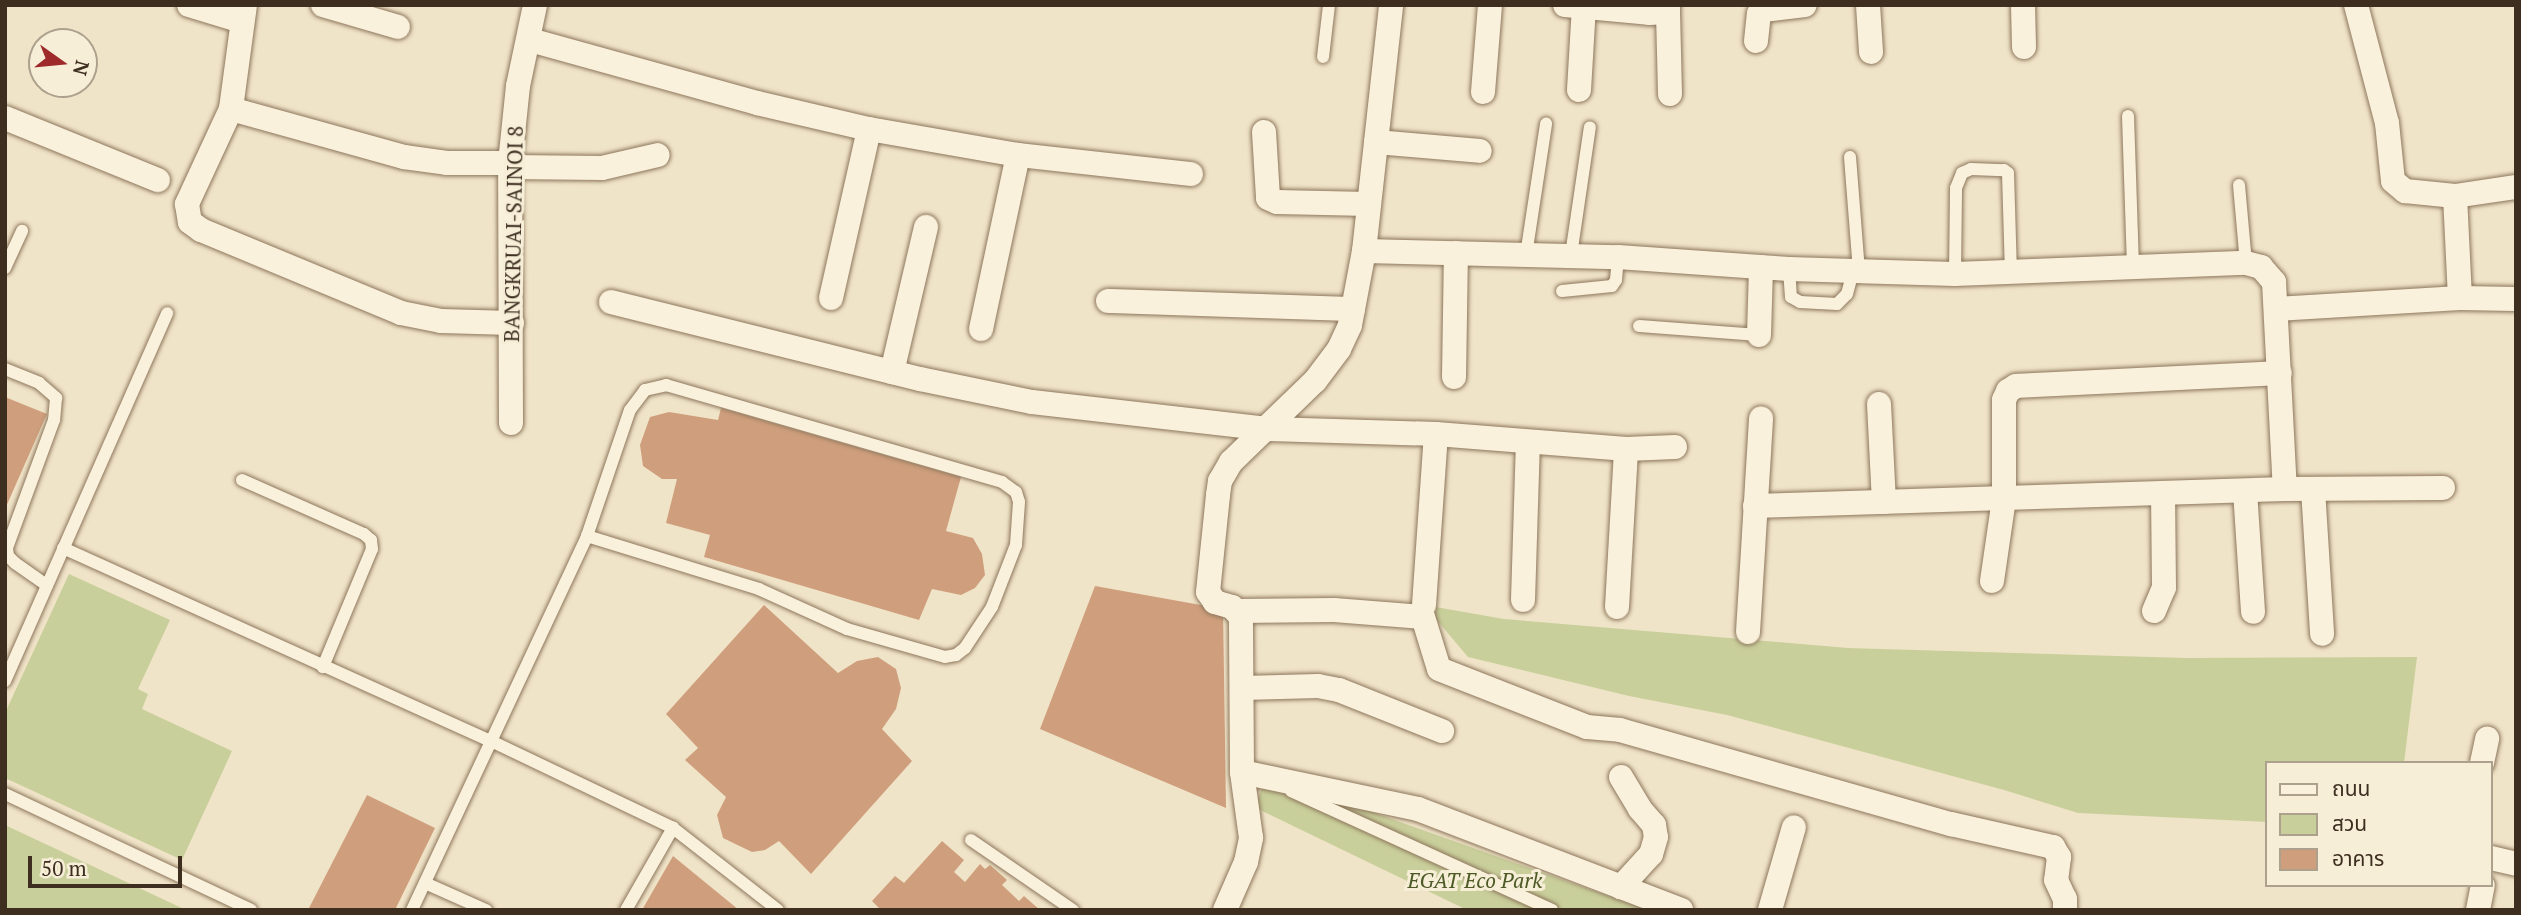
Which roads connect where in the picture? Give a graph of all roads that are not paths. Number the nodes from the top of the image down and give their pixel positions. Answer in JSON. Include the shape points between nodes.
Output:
{"nodes":[{"id":1,"x":189,"y":5,"type":"edge"},
{"id":2,"x":323,"y":5,"type":"edge"},
{"id":3,"x":535,"y":5,"type":"edge"},
{"id":4,"x":1329,"y":5,"type":"edge"},
{"id":5,"x":1391,"y":5,"type":"edge"},
{"id":6,"x":1490,"y":5,"type":"edge"},
{"id":7,"x":1805,"y":5,"type":"edge"},
{"id":8,"x":1868,"y":5,"type":"edge"},
{"id":9,"x":2023,"y":5,"type":"edge"},
{"id":10,"x":2356,"y":5,"type":"edge"},
{"id":11,"x":1578,"y":6,"type":"edge"},
{"id":12,"x":1668,"y":9,"type":"edge"},
{"id":13,"x":244,"y":13,"type":"edge"},
{"id":14,"x":398,"y":27,"type":"dead end"},
{"id":15,"x":530,"y":40,"type":"junction"},
{"id":16,"x":1756,"y":41,"type":"dead end"},
{"id":17,"x":2024,"y":47,"type":"dead end"},
{"id":18,"x":1871,"y":52,"type":"dead end"},
{"id":19,"x":1323,"y":57,"type":"dead end"},
{"id":20,"x":1579,"y":90,"type":"dead end"},
{"id":21,"x":1482,"y":92,"type":"dead end"},
{"id":22,"x":1670,"y":94,"type":"dead end"},
{"id":23,"x":231,"y":109,"type":"junction"},
{"id":24,"x":2128,"y":116,"type":"dead end"},
{"id":25,"x":5,"y":118,"type":"edge"},
{"id":26,"x":1546,"y":124,"type":"dead end"},
{"id":27,"x":1590,"y":127,"type":"dead end"},
{"id":28,"x":869,"y":129,"type":"junction"},
{"id":29,"x":1265,"y":132,"type":"dead end"},
{"id":30,"x":1376,"y":142,"type":"junction"},
{"id":31,"x":1480,"y":151,"type":"dead end"},
{"id":32,"x":658,"y":155,"type":"dead end"},
{"id":33,"x":1018,"y":155,"type":"junction"},
{"id":34,"x":1850,"y":157,"type":"dead end"},
{"id":35,"x":510,"y":165,"type":"junction"},
{"id":36,"x":1191,"y":174,"type":"dead end"},
{"id":37,"x":158,"y":180,"type":"dead end"},
{"id":38,"x":2239,"y":185,"type":"dead end"},
{"id":39,"x":2516,"y":187,"type":"edge"},
{"id":40,"x":2455,"y":196,"type":"junction"},
{"id":41,"x":1369,"y":204,"type":"junction"},
{"id":42,"x":926,"y":228,"type":"dead end"},
{"id":43,"x":22,"y":231,"type":"dead end"},
{"id":44,"x":1364,"y":251,"type":"junction"},
{"id":45,"x":1456,"y":253,"type":"junction"},
{"id":46,"x":1526,"y":255,"type":"junction"},
{"id":47,"x":1571,"y":255,"type":"junction"},
{"id":48,"x":1618,"y":257,"type":"junction"},
{"id":49,"x":2246,"y":263,"type":"junction"},
{"id":50,"x":1761,"y":267,"type":"junction"},
{"id":51,"x":5,"y":268,"type":"edge"},
{"id":52,"x":2133,"y":268,"type":"junction"},
{"id":53,"x":1789,"y":269,"type":"junction"},
{"id":54,"x":1856,"y":271,"type":"junction"},
{"id":55,"x":2011,"y":273,"type":"junction"},
{"id":56,"x":1955,"y":274,"type":"junction"},
{"id":57,"x":1562,"y":291,"type":"dead end"},
{"id":58,"x":831,"y":298,"type":"dead end"},
{"id":59,"x":2460,"y":298,"type":"junction"},
{"id":60,"x":2516,"y":299,"type":"edge"},
{"id":61,"x":1108,"y":301,"type":"dead end"},
{"id":62,"x":611,"y":302,"type":"dead end"},
{"id":63,"x":1353,"y":309,"type":"junction"},
{"id":64,"x":2276,"y":309,"type":"junction"},
{"id":65,"x":167,"y":313,"type":"dead end"},
{"id":66,"x":512,"y":323,"type":"junction"},
{"id":67,"x":1639,"y":326,"type":"dead end"},
{"id":68,"x":981,"y":329,"type":"dead end"},
{"id":69,"x":1759,"y":335,"type":"joint"},
{"id":70,"x":5,"y":369,"type":"edge"},
{"id":71,"x":892,"y":372,"type":"junction"},
{"id":72,"x":2280,"y":373,"type":"junction"},
{"id":73,"x":1454,"y":377,"type":"dead end"},
{"id":74,"x":1879,"y":404,"type":"dead end"},
{"id":75,"x":1761,"y":418,"type":"dead end"},
{"id":76,"x":511,"y":423,"type":"dead end"},
{"id":77,"x":1269,"y":429,"type":"junction"},
{"id":78,"x":1436,"y":434,"type":"junction"},
{"id":79,"x":1528,"y":443,"type":"junction"},
{"id":80,"x":1675,"y":447,"type":"dead end"},
{"id":81,"x":1626,"y":449,"type":"junction"},
{"id":82,"x":242,"y":480,"type":"dead end"},
{"id":83,"x":2444,"y":488,"type":"dead end"},
{"id":84,"x":2285,"y":489,"type":"junction"},
{"id":85,"x":2313,"y":489,"type":"junction"},
{"id":86,"x":2245,"y":491,"type":"junction"},
{"id":87,"x":2163,"y":494,"type":"junction"},
{"id":88,"x":2004,"y":499,"type":"junction"},
{"id":89,"x":1884,"y":502,"type":"junction"},
{"id":90,"x":1755,"y":506,"type":"junction"},
{"id":91,"x":587,"y":536,"type":"junction"},
{"id":92,"x":63,"y":548,"type":"junction"},
{"id":93,"x":1992,"y":581,"type":"dead end"},
{"id":94,"x":47,"y":585,"type":"junction"},
{"id":95,"x":1523,"y":600,"type":"dead end"},
{"id":96,"x":1423,"y":604,"type":"dead end"},
{"id":97,"x":1617,"y":607,"type":"dead end"},
{"id":98,"x":1237,"y":611,"type":"junction"},
{"id":99,"x":2154,"y":611,"type":"dead end"},
{"id":100,"x":2253,"y":612,"type":"dead end"},
{"id":101,"x":1748,"y":632,"type":"dead end"},
{"id":102,"x":2322,"y":634,"type":"dead end"},
{"id":103,"x":11,"y":653,"type":"edge"},
{"id":104,"x":323,"y":667,"type":"junction"},
{"id":105,"x":5,"y":681,"type":"edge"},
{"id":106,"x":1242,"y":688,"type":"junction"},
{"id":107,"x":1442,"y":730,"type":"dead end"},
{"id":108,"x":2487,"y":739,"type":"dead end"},
{"id":109,"x":493,"y":742,"type":"junction"},
{"id":110,"x":2482,"y":761,"type":"edge"},
{"id":111,"x":1250,"y":772,"type":"junction"},
{"id":112,"x":1621,"y":777,"type":"dead end"},
{"id":113,"x":5,"y":794,"type":"edge"},
{"id":114,"x":1794,"y":827,"type":"dead end"},
{"id":115,"x":673,"y":828,"type":"junction"},
{"id":116,"x":971,"y":840,"type":"dead end"},
{"id":117,"x":425,"y":883,"type":"junction"},
{"id":118,"x":1621,"y":887,"type":"junction"},
{"id":119,"x":2483,"y":887,"type":"edge"},
{"id":120,"x":251,"y":910,"type":"edge"},
{"id":121,"x":412,"y":910,"type":"edge"},
{"id":122,"x":486,"y":910,"type":"edge"},
{"id":123,"x":625,"y":910,"type":"edge"},
{"id":124,"x":778,"y":910,"type":"edge"},
{"id":125,"x":1073,"y":910,"type":"edge"},
{"id":126,"x":1225,"y":910,"type":"edge"},
{"id":127,"x":1552,"y":910,"type":"edge"},
{"id":128,"x":1681,"y":910,"type":"edge"},
{"id":129,"x":1770,"y":910,"type":"edge"},
{"id":130,"x":2065,"y":910,"type":"edge"},
{"id":131,"x":2478,"y":910,"type":"edge"}],
"edges":[{"from":1,"to":13,"type":"street"},
{"from":2,"to":14,"type":"street"},
{"from":3,"to":15,"type":"street","name":"BANGKRUAI-SAINOI 8"},
{"from":4,"to":19,"type":"lane"},
{"from":5,"to":30,"type":"street"},
{"from":6,"to":21,"type":"street"},
{"from":7,"to":16,"type":"street","via":[[1763,10]]},
{"from":8,"to":18,"type":"street"},
{"from":9,"to":17,"type":"street"},
{"from":10,"to":40,"type":"street","via":[[2387,123],[2393,181],[2405,191]]},
{"from":11,"to":12,"type":"street"},
{"from":11,"to":20,"type":"street"},
{"from":12,"to":22,"type":"street"},
{"from":13,"to":23,"type":"street"},
{"from":15,"to":28,"type":"street"},
{"from":15,"to":35,"type":"street","name":"BANGKRUAI-SAINOI 8","via":[[518,86]]},
{"from":23,"to":35,"type":"street","via":[[404,157]]},
{"from":23,"to":66,"type":"street","via":[[187,205],[190,222],[401,313],[441,321]]},
{"from":24,"to":52,"type":"lane"},
{"from":25,"to":37,"type":"street"},
{"from":26,"to":46,"type":"lane"},
{"from":27,"to":47,"type":"lane"},
{"from":28,"to":33,"type":"street"},
{"from":28,"to":58,"type":"street"},
{"from":29,"to":41,"type":"street","via":[[1268,198]]},
{"from":30,"to":31,"type":"street"},
{"from":30,"to":41,"type":"street"},
{"from":32,"to":35,"type":"street","via":[[603,168]]},
{"from":33,"to":36,"type":"street"},
{"from":33,"to":68,"type":"street"},
{"from":34,"to":54,"type":"lane"},
{"from":35,"to":66,"type":"street","name":"BANGKRUAI-SAINOI 8"},
{"from":38,"to":49,"type":"lane"},
{"from":39,"to":40,"type":"street"},
{"from":40,"to":59,"type":"street"},
{"from":41,"to":44,"type":"street"},
{"from":42,"to":71,"type":"street"},
{"from":43,"to":51,"type":"lane"},
{"from":44,"to":45,"type":"street"},
{"from":44,"to":63,"type":"street"},
{"from":45,"to":46,"type":"street"},
{"from":45,"to":73,"type":"street"},
{"from":46,"to":47,"type":"street"},
{"from":47,"to":48,"type":"street"},
{"from":48,"to":50,"type":"street"},
{"from":48,"to":57,"type":"lane","via":[[1612,286]]},
{"from":49,"to":52,"type":"street"},
{"from":49,"to":64,"type":"street","via":[[2270,274]]},
{"from":50,"to":53,"type":"street"},
{"from":50,"to":69,"type":"street"},
{"from":52,"to":55,"type":"street"},
{"from":53,"to":54,"type":"street"},
{"from":53,"to":54,"type":"lane","via":[[1791,297],[1800,302],[1837,304],[1847,294]]},
{"from":54,"to":56,"type":"street"},
{"from":55,"to":56,"type":"street"},
{"from":55,"to":56,"type":"lane","via":[[2008,173],[1971,169],[1962,173],[1956,188]]},
{"from":59,"to":60,"type":"street"},
{"from":59,"to":64,"type":"street"},
{"from":61,"to":63,"type":"street"},
{"from":62,"to":71,"type":"street"},
{"from":63,"to":77,"type":"street","via":[[1339,349]]},
{"from":64,"to":72,"type":"street"},
{"from":65,"to":92,"type":"lane"},
{"from":66,"to":76,"type":"street","name":"BANGKRUAI-SAINOI 8"},
{"from":67,"to":69,"type":"lane"},
{"from":70,"to":94,"type":"lane","via":[[39,383],[56,398],[54,420],[6,548],[15,563]]},
{"from":71,"to":77,"type":"street","via":[[1032,402]]},
{"from":72,"to":84,"type":"street"},
{"from":72,"to":88,"type":"street","via":[[2016,386],[2004,400]]},
{"from":74,"to":89,"type":"street"},
{"from":75,"to":90,"type":"street"},
{"from":77,"to":78,"type":"street"},
{"from":77,"to":98,"type":"street","via":[[1231,462],[1220,481],[1208,592],[1215,602]]},
{"from":78,"to":79,"type":"street"},
{"from":78,"to":96,"type":"street"},
{"from":79,"to":81,"type":"street"},
{"from":79,"to":95,"type":"street"},
{"from":80,"to":81,"type":"street"},
{"from":81,"to":97,"type":"street"},
{"from":82,"to":104,"type":"lane","via":[[371,540],[372,549]]},
{"from":83,"to":85,"type":"street"},
{"from":84,"to":85,"type":"street"},
{"from":84,"to":86,"type":"street"},
{"from":85,"to":102,"type":"street"},
{"from":86,"to":87,"type":"street"},
{"from":86,"to":100,"type":"street"},
{"from":87,"to":88,"type":"street"},
{"from":87,"to":99,"type":"street","via":[[2164,588]]},
{"from":88,"to":89,"type":"street"},
{"from":88,"to":93,"type":"street"},
{"from":89,"to":90,"type":"street"},
{"from":90,"to":101,"type":"street"},
{"from":91,"to":91,"type":"lane","via":[[634,401],[659,384],[1002,482],[1016,492],[1019,502],[1016,545],[992,607],[965,648],[945,657],[847,629],[759,589]]},
{"from":91,"to":109,"type":"lane"},
{"from":92,"to":94,"type":"lane"},
{"from":92,"to":104,"type":"lane"},
{"from":94,"to":103,"type":"lane"},
{"from":98,"to":106,"type":"street","via":[[1243,631]]},
{"from":98,"to":130,"type":"street","via":[[1334,610],[1423,617],[1439,669],[1587,727],[1620,730],[1951,824],[2053,847],[2059,857],[2056,880]]},
{"from":103,"to":105,"type":"lane"},
{"from":104,"to":109,"type":"lane"},
{"from":106,"to":107,"type":"street","via":[[1318,686],[1339,690]]},
{"from":106,"to":111,"type":"street"},
{"from":108,"to":110,"type":"street"},
{"from":109,"to":115,"type":"lane"},
{"from":109,"to":117,"type":"lane"},
{"from":111,"to":118,"type":"street","via":[[1418,809]]},
{"from":111,"to":126,"type":"street","via":[[1251,838]]},
{"from":111,"to":127,"type":"lane"},
{"from":112,"to":118,"type":"street","via":[[1654,825],[1656,837],[1651,854]]},
{"from":113,"to":120,"type":"lane"},
{"from":114,"to":129,"type":"street"},
{"from":115,"to":123,"type":"lane"},
{"from":115,"to":124,"type":"lane"},
{"from":116,"to":125,"type":"lane"},
{"from":117,"to":121,"type":"lane"},
{"from":117,"to":122,"type":"lane"},
{"from":118,"to":128,"type":"street"},
{"from":119,"to":131,"type":"street"}]}
